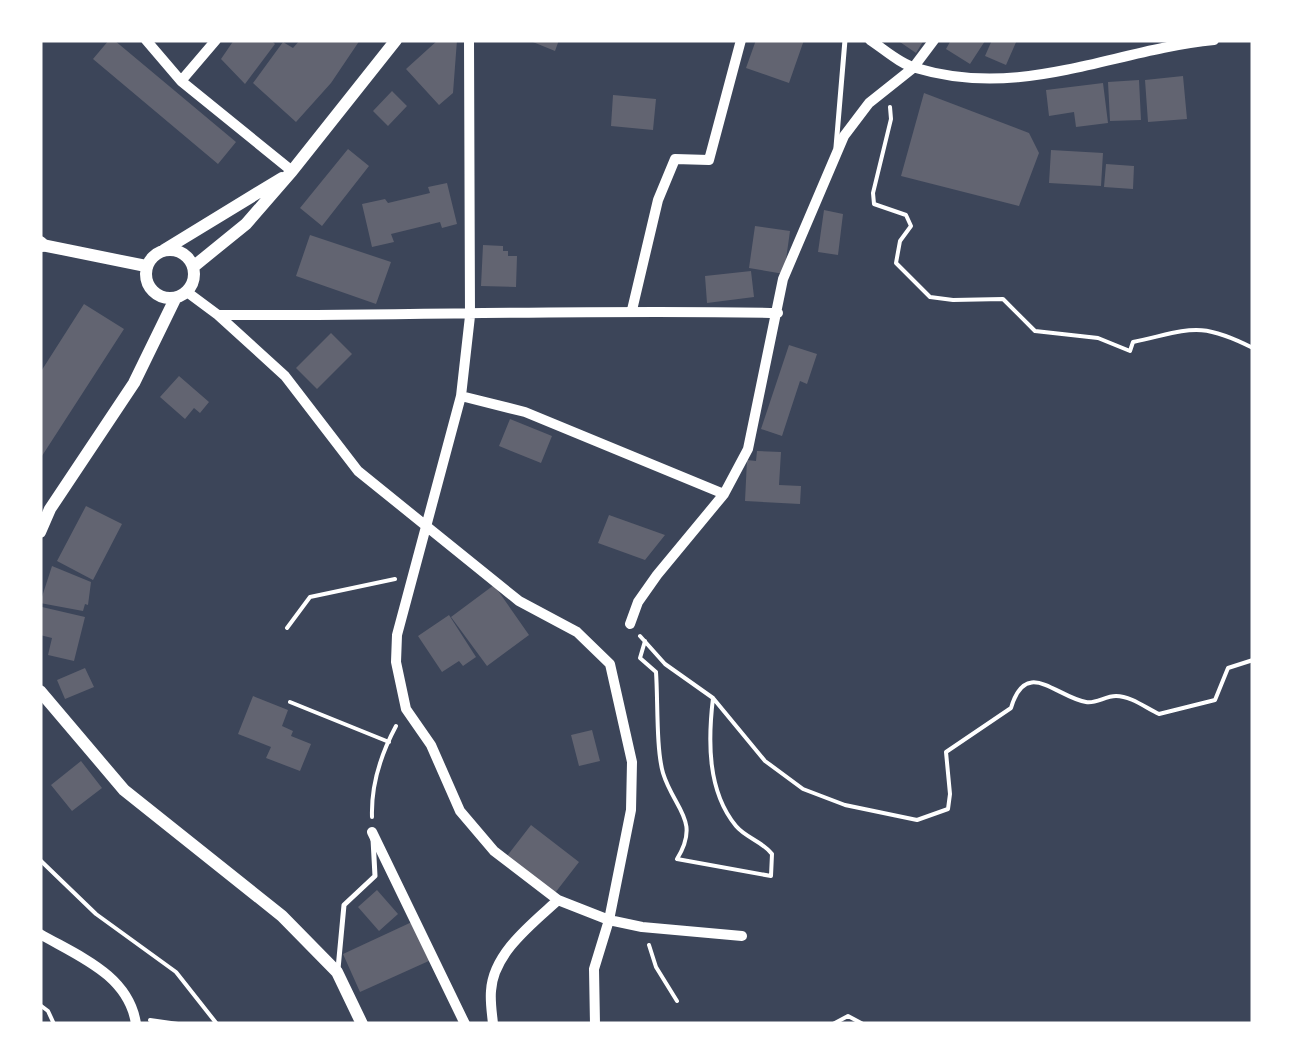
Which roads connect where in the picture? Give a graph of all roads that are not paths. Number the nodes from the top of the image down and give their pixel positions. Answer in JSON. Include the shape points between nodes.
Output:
{"nodes":[{"id":1,"x":146,"y":40,"type":"edge"},
{"id":2,"x":216,"y":40,"type":"edge"},
{"id":3,"x":396,"y":40,"type":"edge"},
{"id":4,"x":469,"y":40,"type":"edge"},
{"id":5,"x":741,"y":40,"type":"edge"},
{"id":6,"x":845,"y":40,"type":"edge"},
{"id":7,"x":870,"y":40,"type":"edge"},
{"id":8,"x":934,"y":40,"type":"edge"},
{"id":9,"x":1214,"y":40,"type":"edge"},
{"id":10,"x":913,"y":68,"type":"junction"},
{"id":11,"x":181,"y":81,"type":"junction"},
{"id":12,"x":836,"y":157,"type":"junction"},
{"id":13,"x":292,"y":171,"type":"junction"},
{"id":14,"x":41,"y":245,"type":"edge"},
{"id":15,"x":164,"y":250,"type":"junction"},
{"id":16,"x":146,"y":266,"type":"junction"},
{"id":17,"x":194,"y":267,"type":"junction"},
{"id":18,"x":181,"y":295,"type":"junction"},
{"id":19,"x":632,"y":310,"type":"junction"},
{"id":20,"x":778,"y":313,"type":"junction"},
{"id":21,"x":218,"y":316,"type":"junction"},
{"id":22,"x":470,"y":316,"type":"junction"},
{"id":23,"x":460,"y":396,"type":"junction"},
{"id":24,"x":724,"y":494,"type":"junction"},
{"id":25,"x":45,"y":513,"type":"edge"},
{"id":26,"x":428,"y":527,"type":"junction"},
{"id":27,"x":40,"y":532,"type":"edge"},
{"id":28,"x":630,"y":624,"type":"road end"},
{"id":29,"x":40,"y":690,"type":"edge"},
{"id":30,"x":372,"y":832,"type":"joint"},
{"id":31,"x":558,"y":900,"type":"junction"},
{"id":32,"x":609,"y":920,"type":"junction"},
{"id":33,"x":40,"y":934,"type":"edge"},
{"id":34,"x":742,"y":936,"type":"dead end"},
{"id":35,"x":338,"y":972,"type":"junction"},
{"id":36,"x":135,"y":1021,"type":"edge"},
{"id":37,"x":597,"y":1021,"type":"edge"},
{"id":38,"x":362,"y":1024,"type":"edge"},
{"id":39,"x":465,"y":1024,"type":"edge"},
{"id":40,"x":493,"y":1024,"type":"edge"}],
"edges":[{"from":1,"to":11,"type":"street"},
{"from":2,"to":11,"type":"street"},
{"from":3,"to":13,"type":"street"},
{"from":4,"to":22,"type":"street"},
{"from":5,"to":19,"type":"street","via":[[709,160],[676,159],[658,200]]},
{"from":6,"to":12,"type":"lane"},
{"from":7,"to":10,"type":"street"},
{"from":8,"to":10,"type":"street"},
{"from":9,"to":10,"type":"street","via":[[1040,77]]},
{"from":10,"to":12,"type":"street","via":[[869,103]]},
{"from":11,"to":13,"type":"street"},
{"from":12,"to":20,"type":"street","via":[[783,280]]},
{"from":13,"to":15,"type":"street"},
{"from":13,"to":17,"type":"street","via":[[246,224]]},
{"from":14,"to":16,"type":"street"},
{"from":15,"to":16,"type":"street"},
{"from":15,"to":17,"type":"street","via":[[187,256]]},
{"from":16,"to":18,"type":"street","via":[[150,290],[162,298]]},
{"from":17,"to":18,"type":"street","via":[[194,280]]},
{"from":18,"to":21,"type":"street"},
{"from":18,"to":25,"type":"street","via":[[134,383]]},
{"from":19,"to":20,"type":"street"},
{"from":19,"to":22,"type":"street"},
{"from":20,"to":24,"type":"street","via":[[748,448]]},
{"from":21,"to":22,"type":"street"},
{"from":21,"to":26,"type":"street","via":[[285,376],[358,470]]},
{"from":22,"to":23,"type":"street"},
{"from":23,"to":24,"type":"street","via":[[525,412]]},
{"from":23,"to":26,"type":"street"},
{"from":24,"to":28,"type":"street","via":[[657,574]]},
{"from":25,"to":27,"type":"street"},
{"from":26,"to":31,"type":"street","via":[[397,636],[406,709],[431,745],[460,811],[494,851]]},
{"from":26,"to":32,"type":"street","via":[[518,601],[577,632],[610,664],[632,762],[632,810]]},
{"from":29,"to":35,"type":"street","via":[[124,790],[282,916]]},
{"from":30,"to":35,"type":"lane","via":[[375,876],[344,905]]},
{"from":30,"to":39,"type":"street"},
{"from":31,"to":32,"type":"street"},
{"from":31,"to":40,"type":"street","via":[[501,962],[490,987]]},
{"from":32,"to":34,"type":"street"},
{"from":32,"to":37,"type":"street","via":[[594,969]]},
{"from":33,"to":36,"type":"street","via":[[111,975],[134,1008]]},
{"from":35,"to":38,"type":"street"}]}
